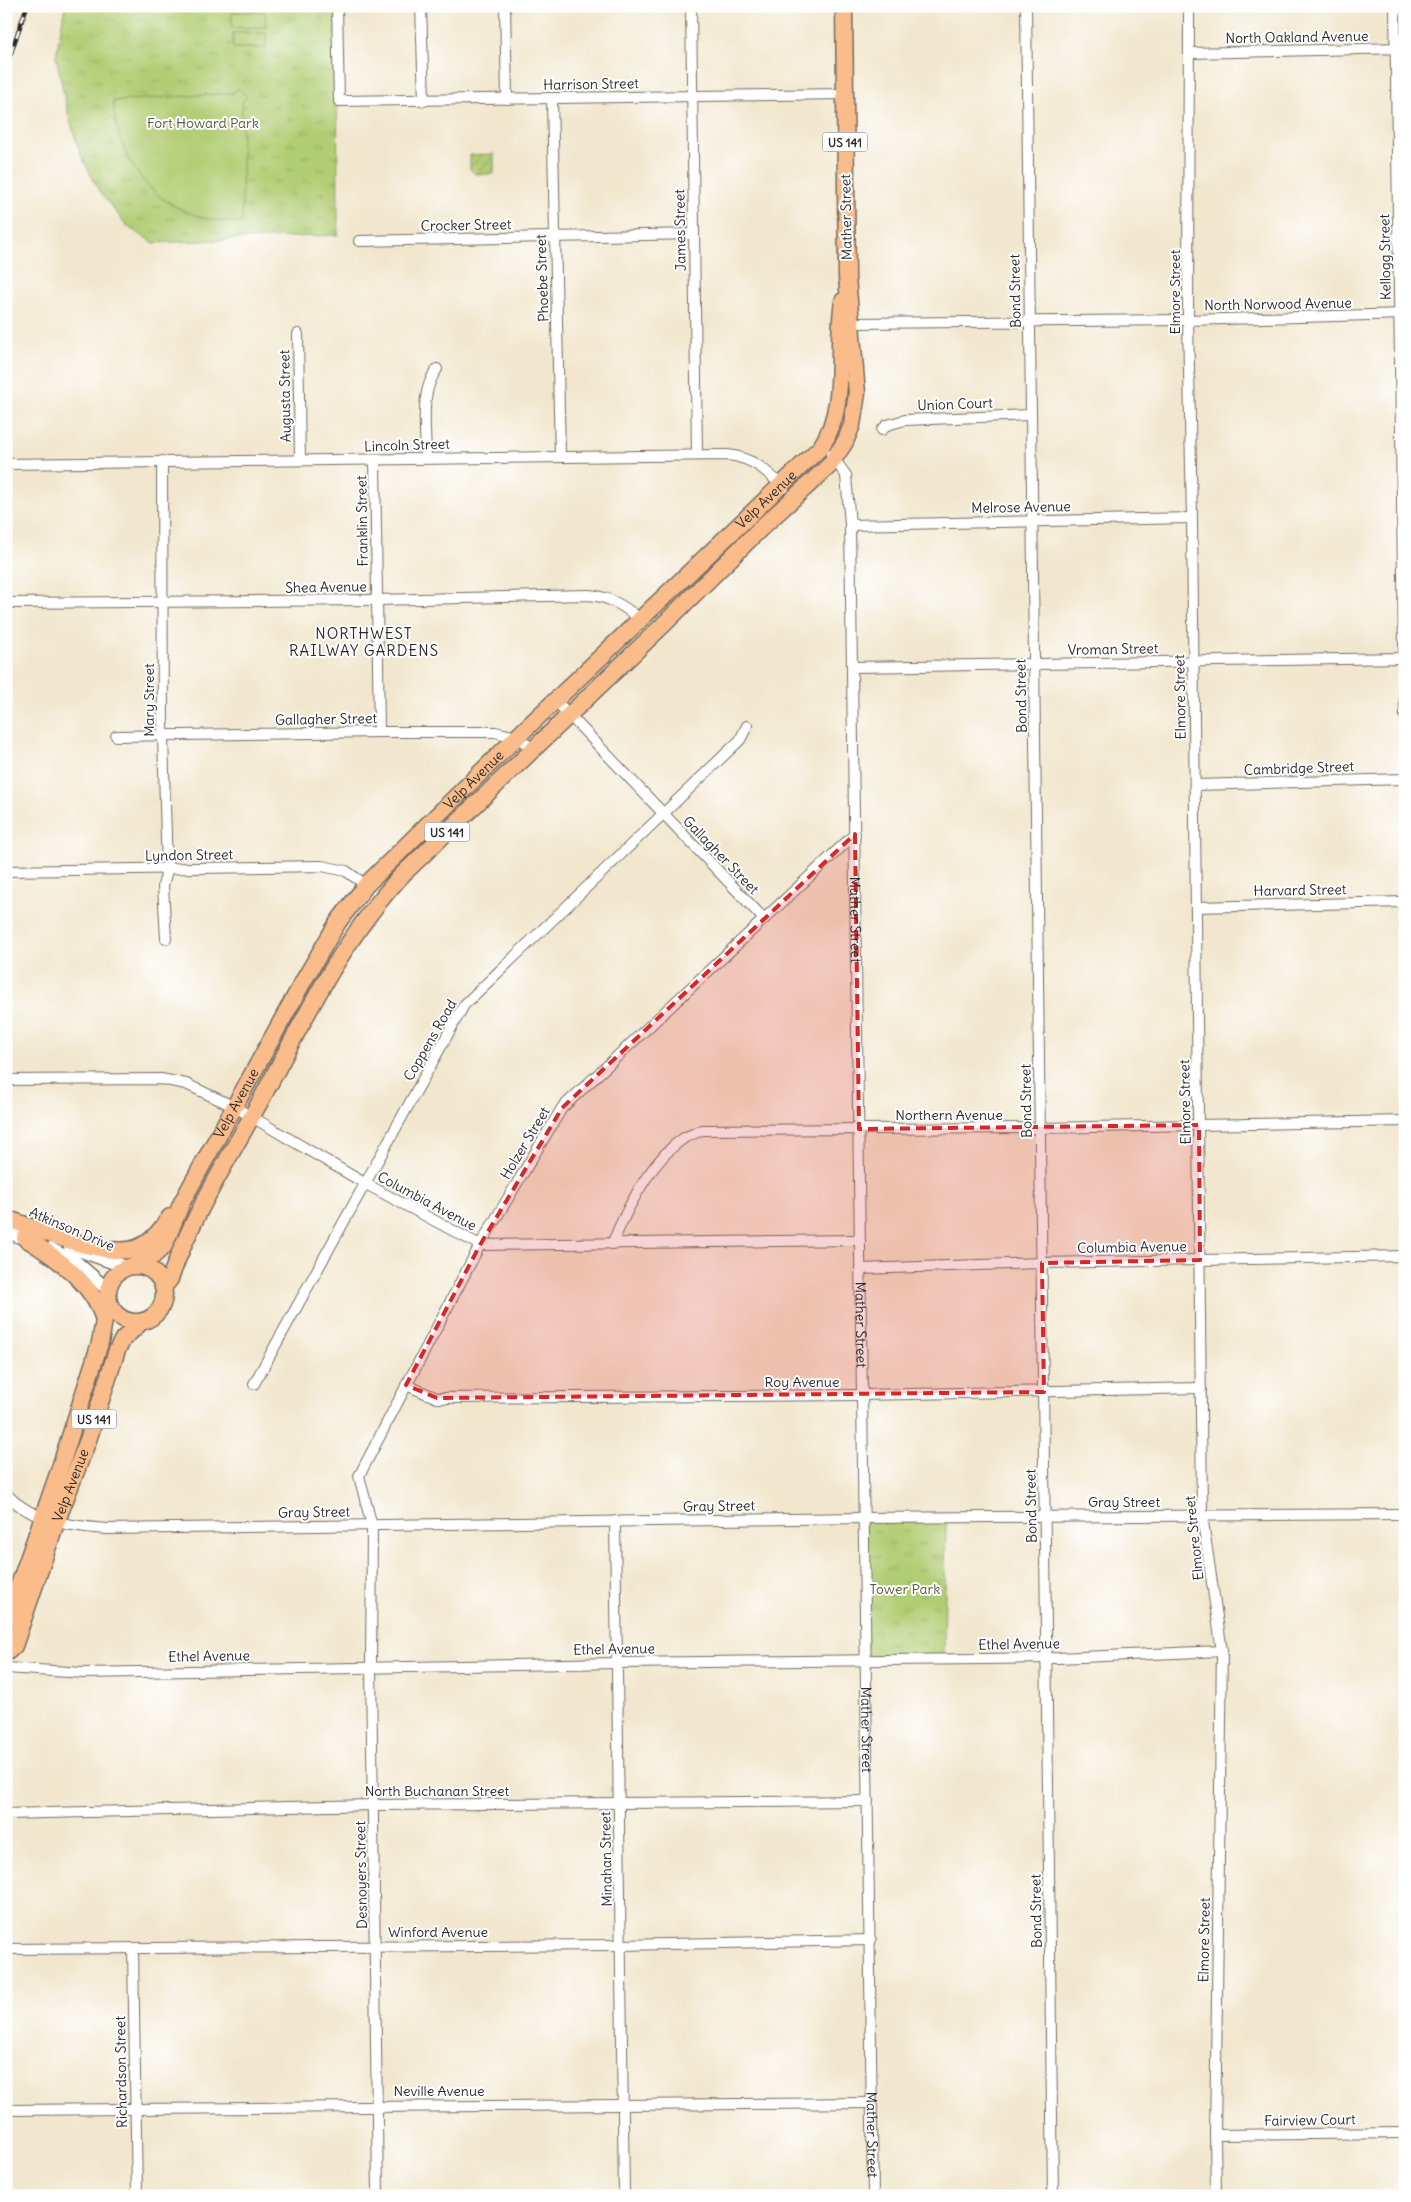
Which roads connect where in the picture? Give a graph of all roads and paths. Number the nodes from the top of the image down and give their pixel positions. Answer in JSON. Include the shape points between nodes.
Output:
{"nodes":[{"id":1,"x":337,"y":6,"type":"edge"},
{"id":2,"x":421,"y":6,"type":"edge"},
{"id":3,"x":505,"y":6,"type":"edge"},
{"id":4,"x":691,"y":6,"type":"edge"},
{"id":5,"x":844,"y":6,"type":"edge"},
{"id":6,"x":1026,"y":6,"type":"edge"},
{"id":7,"x":1189,"y":6,"type":"edge"},
{"id":8,"x":1395,"y":6,"type":"edge"},
{"id":9,"x":1400,"y":48,"type":"edge"},
{"id":10,"x":1189,"y":54,"type":"junction"},
{"id":11,"x":845,"y":94,"type":"junction"},
{"id":12,"x":692,"y":96,"type":"junction"},
{"id":13,"x":506,"y":99,"type":"junction"},
{"id":14,"x":552,"y":99,"type":"junction"},
{"id":15,"x":424,"y":101,"type":"junction"},
{"id":16,"x":694,"y":234,"type":"junction"},
{"id":17,"x":554,"y":237,"type":"junction"},
{"id":18,"x":358,"y":241,"type":"dead end"},
{"id":19,"x":847,"y":277,"type":"junction"},
{"id":20,"x":1402,"y":314,"type":"edge"},
{"id":21,"x":1188,"y":320,"type":"junction"},
{"id":22,"x":1029,"y":321,"type":"junction"},
{"id":23,"x":852,"y":323,"type":"junction"},
{"id":24,"x":298,"y":334,"type":"dead end"},
{"id":25,"x":437,"y":369,"type":"dead end"},
{"id":26,"x":1031,"y":415,"type":"junction"},
{"id":27,"x":882,"y":430,"type":"dead end"},
{"id":28,"x":822,"y":447,"type":"junction"},
{"id":29,"x":698,"y":454,"type":"junction"},
{"id":30,"x":560,"y":456,"type":"junction"},
{"id":31,"x":426,"y":458,"type":"junction"},
{"id":32,"x":300,"y":459,"type":"junction"},
{"id":33,"x":835,"y":459,"type":"junction"},
{"id":34,"x":375,"y":460,"type":"junction"},
{"id":35,"x":162,"y":461,"type":"junction"},
{"id":36,"x":6,"y":464,"type":"edge"},
{"id":37,"x":782,"y":486,"type":"junction"},
{"id":38,"x":794,"y":498,"type":"junction"},
{"id":39,"x":1192,"y":518,"type":"junction"},
{"id":40,"x":1032,"y":521,"type":"junction"},
{"id":41,"x":850,"y":525,"type":"junction"},
{"id":42,"x":377,"y":600,"type":"junction"},
{"id":43,"x":163,"y":602,"type":"junction"},
{"id":44,"x":6,"y":603,"type":"edge"},
{"id":45,"x":640,"y":619,"type":"junction"},
{"id":46,"x":1404,"y":658,"type":"edge"},
{"id":47,"x":1193,"y":661,"type":"junction"},
{"id":48,"x":1034,"y":664,"type":"junction"},
{"id":49,"x":853,"y":667,"type":"junction"},
{"id":50,"x":556,"y":701,"type":"junction"},
{"id":51,"x":569,"y":715,"type":"junction"},
{"id":52,"x":1405,"y":718,"type":"edge"},
{"id":53,"x":747,"y":726,"type":"dead end"},
{"id":54,"x":379,"y":732,"type":"junction"},
{"id":55,"x":116,"y":736,"type":"dead end"},
{"id":56,"x":162,"y":737,"type":"junction"},
{"id":57,"x":517,"y":737,"type":"junction"},
{"id":58,"x":533,"y":749,"type":"junction"},
{"id":59,"x":1405,"y":778,"type":"edge"},
{"id":60,"x":1195,"y":785,"type":"junction"},
{"id":61,"x":662,"y":814,"type":"junction"},
{"id":62,"x":855,"y":834,"type":"junction"},
{"id":63,"x":167,"y":870,"type":"junction"},
{"id":64,"x":6,"y":871,"type":"edge"},
{"id":65,"x":366,"y":885,"type":"junction"},
{"id":66,"x":1405,"y":902,"type":"edge"},
{"id":67,"x":1196,"y":907,"type":"junction"},
{"id":68,"x":764,"y":919,"type":"junction"},
{"id":69,"x":166,"y":939,"type":"dead end"},
{"id":70,"x":6,"y":1080,"type":"edge"},
{"id":71,"x":235,"y":1108,"type":"junction"},
{"id":72,"x":251,"y":1117,"type":"junction"},
{"id":73,"x":1405,"y":1121,"type":"edge"},
{"id":74,"x":1199,"y":1125,"type":"junction"},
{"id":75,"x":1040,"y":1128,"type":"junction"},
{"id":76,"x":858,"y":1129,"type":"junction"},
{"id":77,"x":366,"y":1184,"type":"junction"},
{"id":78,"x":182,"y":1202,"type":"junction"},
{"id":79,"x":9,"y":1224,"type":"edge"},
{"id":80,"x":25,"y":1238,"type":"junction"},
{"id":81,"x":860,"y":1240,"type":"junction"},
{"id":82,"x":612,"y":1244,"type":"junction"},
{"id":83,"x":480,"y":1246,"type":"junction"},
{"id":84,"x":1405,"y":1256,"type":"edge"},
{"id":85,"x":1200,"y":1260,"type":"junction"},
{"id":86,"x":1042,"y":1263,"type":"junction"},
{"id":87,"x":130,"y":1266,"type":"junction"},
{"id":88,"x":860,"y":1269,"type":"junction"},
{"id":89,"x":164,"y":1286,"type":"junction"},
{"id":90,"x":109,"y":1297,"type":"junction"},
{"id":91,"x":104,"y":1320,"type":"junction"},
{"id":92,"x":141,"y":1322,"type":"junction"},
{"id":93,"x":254,"y":1384,"type":"dead end"},
{"id":94,"x":406,"y":1385,"type":"junction"},
{"id":95,"x":1201,"y":1388,"type":"junction"},
{"id":96,"x":1044,"y":1392,"type":"junction"},
{"id":97,"x":862,"y":1395,"type":"junction"},
{"id":98,"x":6,"y":1494,"type":"edge"},
{"id":99,"x":1405,"y":1514,"type":"edge"},
{"id":100,"x":1202,"y":1515,"type":"junction"},
{"id":101,"x":1045,"y":1516,"type":"junction"},
{"id":102,"x":45,"y":1518,"type":"junction"},
{"id":103,"x":864,"y":1518,"type":"junction"},
{"id":104,"x":615,"y":1521,"type":"junction"},
{"id":105,"x":371,"y":1525,"type":"junction"},
{"id":106,"x":6,"y":1622,"type":"edge"},
{"id":107,"x":1222,"y":1651,"type":"junction"},
{"id":108,"x":6,"y":1653,"type":"edge"},
{"id":109,"x":1047,"y":1658,"type":"junction"},
{"id":110,"x":866,"y":1659,"type":"junction"},
{"id":111,"x":617,"y":1663,"type":"junction"},
{"id":112,"x":371,"y":1667,"type":"junction"},
{"id":113,"x":6,"y":1668,"type":"edge"},
{"id":114,"x":868,"y":1801,"type":"junction"},
{"id":115,"x":618,"y":1804,"type":"junction"},
{"id":116,"x":374,"y":1806,"type":"junction"},
{"id":117,"x":6,"y":1814,"type":"edge"},
{"id":118,"x":871,"y":1940,"type":"junction"},
{"id":119,"x":620,"y":1945,"type":"junction"},
{"id":120,"x":376,"y":1946,"type":"junction"},
{"id":121,"x":133,"y":1948,"type":"junction"},
{"id":122,"x":6,"y":1949,"type":"edge"},
{"id":123,"x":871,"y":2103,"type":"junction"},
{"id":124,"x":623,"y":2104,"type":"junction"},
{"id":125,"x":378,"y":2106,"type":"junction"},
{"id":126,"x":136,"y":2108,"type":"junction"},
{"id":127,"x":6,"y":2110,"type":"edge"},
{"id":128,"x":1405,"y":2133,"type":"edge"},
{"id":129,"x":1215,"y":2135,"type":"junction"},
{"id":130,"x":137,"y":2196,"type":"edge"},
{"id":131,"x":378,"y":2196,"type":"edge"},
{"id":132,"x":624,"y":2196,"type":"edge"},
{"id":133,"x":873,"y":2196,"type":"edge"},
{"id":134,"x":1053,"y":2196,"type":"edge"},
{"id":135,"x":1216,"y":2196,"type":"edge"}],
"edges":[{"from":1,"to":15,"type":"street","name":"Harrison Street","via":[[339,101]]},
{"from":2,"to":15,"type":"street"},
{"from":3,"to":13,"type":"street"},
{"from":4,"to":12,"type":"street","name":"James Street"},
{"from":5,"to":11,"type":"main road","name":"Mather Street","number":"US 141"},
{"from":6,"to":22,"type":"street","name":"Bond Street"},
{"from":7,"to":10,"type":"street","name":"Elmore Street"},
{"from":8,"to":9,"type":"street","name":"Kellogg Street"},
{"from":9,"to":10,"type":"street","name":"North Oakland Avenue"},
{"from":9,"to":20,"type":"street","name":"Kellogg Street"},
{"from":10,"to":21,"type":"street","name":"Elmore Street"},
{"from":11,"to":12,"type":"street","name":"Harrison Street"},
{"from":11,"to":19,"type":"main road","name":"Mather Street","number":"US 141"},
{"from":12,"to":14,"type":"street","name":"Harrison Street"},
{"from":12,"to":16,"type":"street","name":"James Street"},
{"from":13,"to":14,"type":"street","name":"Harrison Street"},
{"from":13,"to":15,"type":"street","name":"Harrison Street"},
{"from":14,"to":17,"type":"street","name":"Phoebe Street"},
{"from":16,"to":17,"type":"street","name":"Crocker Street"},
{"from":16,"to":29,"type":"street","name":"James Street"},
{"from":17,"to":18,"type":"street","name":"Crocker Street"},
{"from":17,"to":30,"type":"street","name":"Phoebe Street"},
{"from":19,"to":23,"type":"main road","name":"Mather Street","number":"US 141"},
{"from":19,"to":28,"type":"main road","name":"Mather Street","number":"US 141","via":[[842,308],[837,403],[833,424]]},
{"from":20,"to":21,"type":"street","name":"North Norwood Avenue"},
{"from":20,"to":46,"type":"street","name":"Kellogg Street"},
{"from":21,"to":22,"type":"street","name":"North Norwood Avenue"},
{"from":21,"to":39,"type":"street","name":"Elmore Street"},
{"from":22,"to":23,"type":"street","name":"North Norwood Avenue"},
{"from":22,"to":26,"type":"street","name":"Bond Street"},
{"from":23,"to":33,"type":"main road","name":"Mather Street","number":"US 141","via":[[857,402],[852,425]]},
{"from":24,"to":32,"type":"street","name":"Augusta Street"},
{"from":25,"to":31,"type":"street","via":[[426,394]]},
{"from":26,"to":27,"type":"street","name":"Union Court","via":[[905,420],[887,425]]},
{"from":26,"to":40,"type":"street","name":"Bond Street"},
{"from":28,"to":33,"type":"street","name":"Mather Street"},
{"from":28,"to":37,"type":"main road","name":"Velp Avenue","number":"US 141"},
{"from":29,"to":30,"type":"street","name":"Lincoln Street"},
{"from":29,"to":37,"type":"street","name":"Lincoln Street","via":[[748,459]]},
{"from":30,"to":31,"type":"street","name":"Lincoln Street"},
{"from":31,"to":34,"type":"street","name":"Lincoln Street"},
{"from":32,"to":34,"type":"street","name":"Lincoln Street"},
{"from":32,"to":35,"type":"street","name":"Lincoln Street"},
{"from":33,"to":38,"type":"main road","name":"Velp Avenue","number":"US 141"},
{"from":33,"to":41,"type":"street","name":"Mather Street","via":[[848,481]]},
{"from":34,"to":42,"type":"street","name":"Franklin Street"},
{"from":35,"to":36,"type":"street","name":"Lincoln Street"},
{"from":35,"to":43,"type":"street","name":"Mary Street"},
{"from":37,"to":38,"type":"street","name":"Lincoln Street"},
{"from":37,"to":45,"type":"main road","name":"Velp Avenue","number":"US 141"},
{"from":38,"to":51,"type":"main road","name":"Velp Avenue","number":"US 141"},
{"from":39,"to":40,"type":"street","name":"Melrose Avenue"},
{"from":39,"to":47,"type":"street","name":"Elmore Street"},
{"from":40,"to":41,"type":"street","name":"Melrose Avenue"},
{"from":40,"to":48,"type":"street","name":"Bond Street"},
{"from":41,"to":49,"type":"street","name":"Mather Street"},
{"from":42,"to":43,"type":"street","name":"Shea Avenue"},
{"from":42,"to":45,"type":"street","name":"Shea Avenue","via":[[596,596],[617,602]]},
{"from":42,"to":54,"type":"street","name":"Franklin Street"},
{"from":43,"to":44,"type":"street","name":"Shea Avenue"},
{"from":43,"to":56,"type":"street","name":"Mary Street"},
{"from":45,"to":50,"type":"main road","name":"Velp Avenue","number":"US 141"},
{"from":46,"to":47,"type":"street","name":"Vroman Street"},
{"from":46,"to":52,"type":"street","name":"Kellogg Street"},
{"from":47,"to":48,"type":"street","name":"Vroman Street"},
{"from":47,"to":60,"type":"street","name":"Elmore Street"},
{"from":48,"to":49,"type":"street","name":"Vroman Street"},
{"from":48,"to":75,"type":"street","name":"Bond Street"},
{"from":49,"to":62,"type":"street","name":"Mather Street"},
{"from":50,"to":51,"type":"street","name":"Gallagher Street"},
{"from":50,"to":57,"type":"main road","name":"Velp Avenue","number":"US 141"},
{"from":51,"to":58,"type":"main road","name":"Velp Avenue","number":"US 141"},
{"from":51,"to":61,"type":"street","name":"Gallagher Street"},
{"from":53,"to":61,"type":"street","name":"Coppens Road","via":[[740,740]]},
{"from":54,"to":56,"type":"street","name":"Gallagher Street"},
{"from":54,"to":57,"type":"street","name":"Gallagher Street","via":[[495,732]]},
{"from":55,"to":56,"type":"street","name":"Gallagher Street"},
{"from":56,"to":63,"type":"street","name":"Mary Street"},
{"from":57,"to":58,"type":"street","name":"Gallagher Street"},
{"from":57,"to":65,"type":"main road","name":"Velp Avenue","number":"US 141"},
{"from":58,"to":72,"type":"main road","name":"Velp Avenue","number":"US 141","via":[[403,874],[360,925],[338,958]]},
{"from":59,"to":60,"type":"street","name":"Cambridge Street"},
{"from":60,"to":67,"type":"street","name":"Elmore Street"},
{"from":61,"to":68,"type":"street","name":"Gallagher Street"},
{"from":61,"to":77,"type":"street","name":"Coppens Road","via":[[464,1006]]},
{"from":62,"to":68,"type":"street","name":"Holzer Street"},
{"from":62,"to":76,"type":"street","name":"Mather Street"},
{"from":63,"to":64,"type":"street","name":"Lyndon Street"},
{"from":63,"to":65,"type":"street","name":"Lyndon Street","via":[[332,866]]},
{"from":63,"to":69,"type":"street","name":"Mary Street","via":[[163,886]]},
{"from":65,"to":71,"type":"main road","name":"Velp Avenue","number":"US 141","via":[[328,937]]},
{"from":66,"to":67,"type":"street","name":"Harvard Street"},
{"from":67,"to":74,"type":"street","name":"Elmore Street"},
{"from":68,"to":83,"type":"street","name":"Holzer Street","via":[[562,1108]]},
{"from":70,"to":71,"type":"street","name":"Columbia Avenue","via":[[161,1079],[186,1084]]},
{"from":71,"to":72,"type":"street","name":"Columbia Avenue"},
{"from":71,"to":78,"type":"main road","name":"Velp Avenue","number":"US 141"},
{"from":72,"to":77,"type":"street","name":"Columbia Avenue"},
{"from":72,"to":89,"type":"main road","name":"Velp Avenue","number":"US 141","via":[[197,1214],[170,1279]]},
{"from":73,"to":74,"type":"street","name":"Northern Avenue"},
{"from":74,"to":75,"type":"street","name":"Northern Avenue"},
{"from":74,"to":85,"type":"street","name":"Elmore Street"},
{"from":75,"to":76,"type":"street","name":"Northern Avenue"},
{"from":75,"to":86,"type":"street","name":"Bond Street"},
{"from":76,"to":81,"type":"street","name":"Mather Street"},
{"from":76,"to":82,"type":"street","name":"Northern Avenue","via":[[702,1130],[684,1138],[654,1167]]},
{"from":77,"to":83,"type":"street","name":"Columbia Avenue"},
{"from":77,"to":93,"type":"street","name":"Coppens Road"},
{"from":78,"to":79,"type":"main road","via":[[153,1238],[138,1248],[126,1250],[99,1248]]},
{"from":78,"to":87,"type":"main road","name":"Velp Avenue","number":"US 141","via":[[164,1246],[149,1258]]},
{"from":79,"to":80,"type":"street","name":"Atkinson Drive"},
{"from":79,"to":87,"type":"street","name":"Atkinson Drive","via":[[81,1252]]},
{"from":80,"to":90,"type":"street","name":"Atkinson Drive","via":[[76,1262]]},
{"from":80,"to":91,"type":"main road","via":[[67,1268],[94,1299]]},
{"from":81,"to":82,"type":"street","name":"Columbia Avenue"},
{"from":81,"to":88,"type":"street","name":"Mather Street"},
{"from":82,"to":83,"type":"street","name":"Columbia Avenue"},
{"from":83,"to":94,"type":"street","name":"Holzer Street"},
{"from":84,"to":85,"type":"street","name":"Columbia Avenue"},
{"from":85,"to":86,"type":"street","name":"Columbia Avenue"},
{"from":85,"to":95,"type":"street","name":"Elmore Street"},
{"from":86,"to":88,"type":"street","name":"Columbia Avenue"},
{"from":86,"to":96,"type":"street","name":"Bond Street"},
{"from":87,"to":89,"type":"main road","via":[[153,1270]]},
{"from":87,"to":90,"type":"main road","via":[[114,1276]]},
{"from":88,"to":97,"type":"street","name":"Mather Street"},
{"from":89,"to":92,"type":"main road","via":[[160,1310]]},
{"from":90,"to":91,"type":"main road","name":"Velp Avenue","number":"US 141"},
{"from":90,"to":92,"type":"main road","via":[[114,1312],[122,1319]]},
{"from":91,"to":102,"type":"main road","name":"Velp Avenue","number":"US 141","via":[[100,1343]]},
{"from":92,"to":102,"type":"main road","name":"Velp Avenue","number":"US 141","via":[[123,1339],[117,1350],[88,1440]]},
{"from":94,"to":97,"type":"street","name":"Roy Avenue","via":[[437,1398]]},
{"from":94,"to":105,"type":"street","name":"Holzer Street","via":[[359,1476]]},
{"from":95,"to":96,"type":"street","name":"Roy Avenue"},
{"from":95,"to":100,"type":"street","name":"Elmore Street"},
{"from":96,"to":97,"type":"street","name":"Roy Avenue"},
{"from":96,"to":101,"type":"street","name":"Bond Street"},
{"from":97,"to":103,"type":"street","name":"Mather Street"},
{"from":98,"to":102,"type":"street"},
{"from":99,"to":100,"type":"street","name":"Gray Street"},
{"from":100,"to":101,"type":"street","name":"Gray Street"},
{"from":100,"to":107,"type":"street","name":"Elmore Street"},
{"from":101,"to":103,"type":"street","name":"Gray Street"},
{"from":101,"to":109,"type":"street","name":"Bond Street"},
{"from":102,"to":105,"type":"street","name":"Gray Street","via":[[107,1529]]},
{"from":102,"to":106,"type":"main road","name":"Velp Avenue","number":"US 141"},
{"from":102,"to":108,"type":"main road","name":"Velp Avenue","number":"US 141","via":[[14,1646]]},
{"from":103,"to":104,"type":"street","name":"Gray Street"},
{"from":103,"to":110,"type":"street","name":"Mather Street"},
{"from":104,"to":105,"type":"street","name":"Gray Street"},
{"from":104,"to":111,"type":"street","name":"Minahan Street"},
{"from":105,"to":112,"type":"street","name":"Desnoyers Street"},
{"from":107,"to":109,"type":"street","name":"Ethel Avenue"},
{"from":107,"to":129,"type":"street","name":"Elmore Street"},
{"from":109,"to":110,"type":"street","name":"Ethel Avenue"},
{"from":109,"to":134,"type":"street","name":"Bond Street"},
{"from":110,"to":111,"type":"street","name":"Ethel Avenue"},
{"from":110,"to":114,"type":"street","name":"Mather Street"},
{"from":111,"to":112,"type":"street","name":"Ethel Avenue"},
{"from":111,"to":115,"type":"street","name":"Minahan Street"},
{"from":112,"to":113,"type":"street","name":"Ethel Avenue","via":[[84,1673]]},
{"from":112,"to":116,"type":"street","name":"Desnoyers Street"},
{"from":114,"to":115,"type":"street","name":"North Buchanan Street"},
{"from":114,"to":118,"type":"street","name":"Mather Street"},
{"from":115,"to":116,"type":"street","name":"North Buchanan Street"},
{"from":115,"to":119,"type":"street","name":"Minahan Street"},
{"from":116,"to":117,"type":"street","name":"North Buchanan Street"},
{"from":116,"to":120,"type":"street","name":"Desnoyers Street"},
{"from":118,"to":119,"type":"street","name":"Winford Avenue"},
{"from":118,"to":123,"type":"street","name":"Mather Street"},
{"from":119,"to":120,"type":"street","name":"Winford Avenue"},
{"from":119,"to":124,"type":"street","name":"Minahan Street"},
{"from":120,"to":121,"type":"street","name":"Winford Avenue"},
{"from":120,"to":125,"type":"street","name":"Desnoyers Street"},
{"from":121,"to":122,"type":"street","name":"Winford Avenue"},
{"from":121,"to":126,"type":"street","name":"Richardson Street"},
{"from":123,"to":124,"type":"street","name":"Neville Avenue"},
{"from":123,"to":133,"type":"street","name":"Mather Street"},
{"from":124,"to":125,"type":"street","name":"Neville Avenue"},
{"from":124,"to":132,"type":"street","name":"Minahan Street"},
{"from":125,"to":126,"type":"street","name":"Neville Avenue"},
{"from":125,"to":131,"type":"street","name":"Desnoyers Street"},
{"from":126,"to":127,"type":"street","name":"Neville Avenue"},
{"from":126,"to":130,"type":"street","name":"Richardson Street"},
{"from":128,"to":129,"type":"street","name":"Fairview Court"},
{"from":129,"to":135,"type":"street","name":"Elmore Street"}]}
